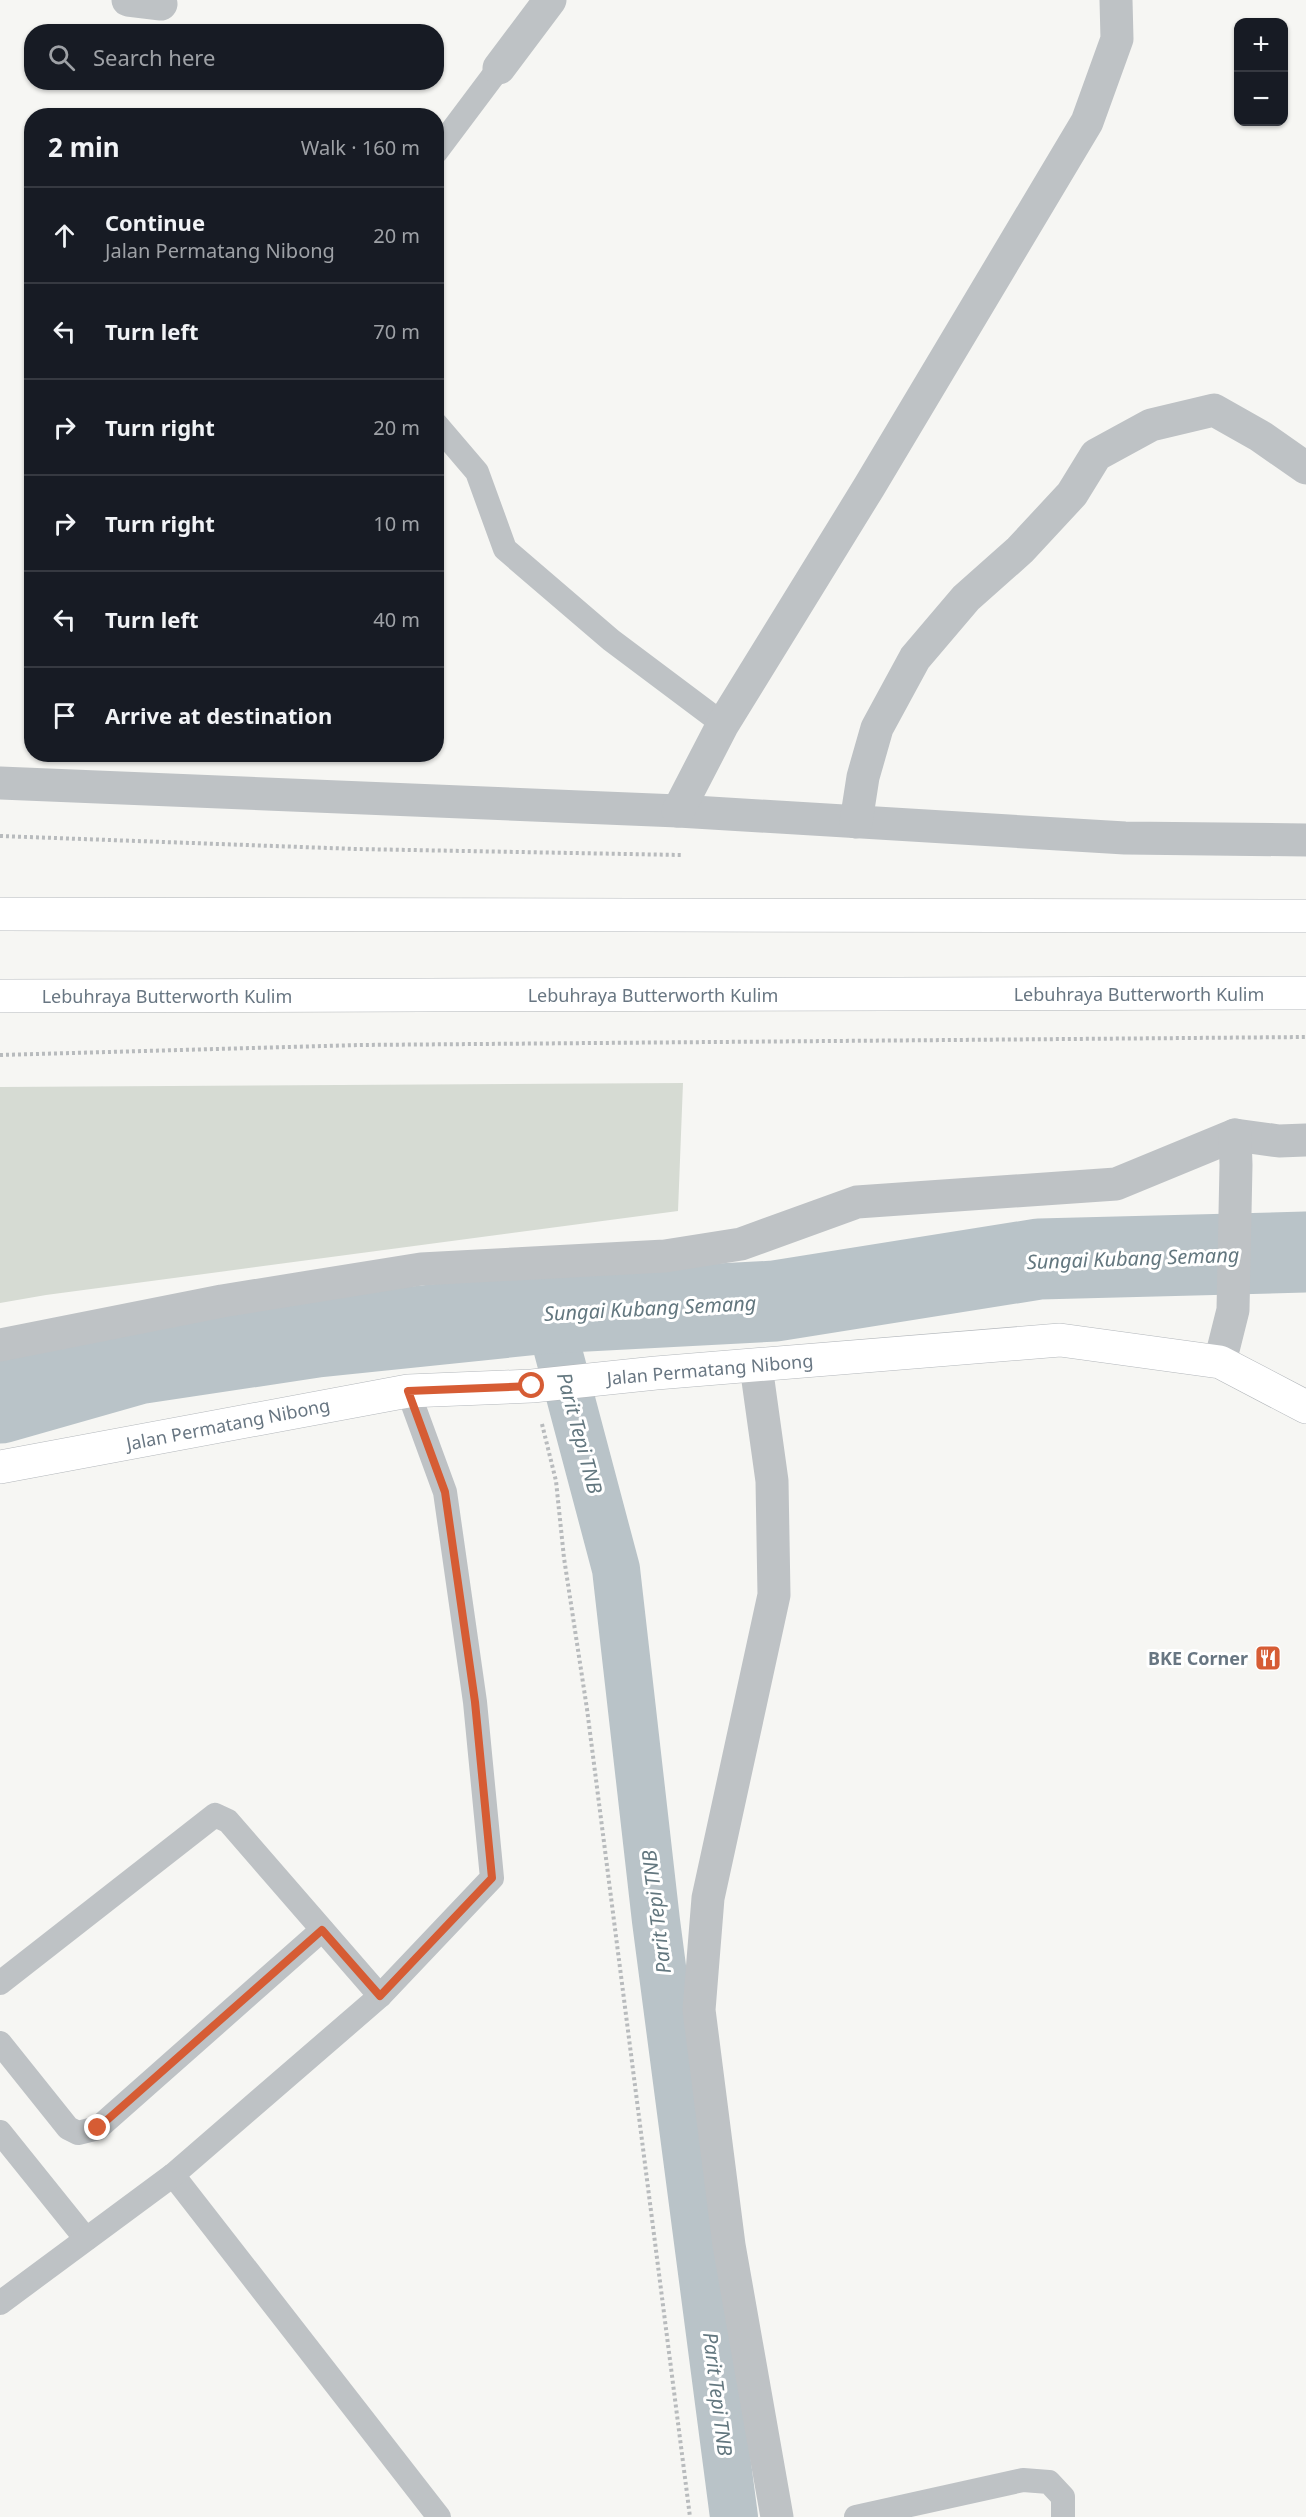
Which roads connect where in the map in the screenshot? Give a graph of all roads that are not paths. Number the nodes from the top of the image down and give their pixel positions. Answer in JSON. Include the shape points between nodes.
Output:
{"nodes":[{"id":1,"x":128,"y":0,"type":"edge"},
{"id":2,"x":549,"y":0,"type":"edge"},
{"id":3,"x":1116,"y":0,"type":"edge"},
{"id":4,"x":161,"y":4,"type":"dead end"},
{"id":5,"x":499,"y":68,"type":"joint"},
{"id":6,"x":444,"y":142,"type":"edge"},
{"id":7,"x":444,"y":433,"type":"edge"},
{"id":8,"x":1306,"y":468,"type":"edge"},
{"id":9,"x":723,"y":724,"type":"junction"},
{"id":10,"x":0,"y":783,"type":"edge"},
{"id":11,"x":678,"y":811,"type":"junction"},
{"id":12,"x":856,"y":822,"type":"junction"},
{"id":13,"x":1306,"y":840,"type":"edge"},
{"id":14,"x":0,"y":914,"type":"edge"},
{"id":15,"x":1306,"y":916,"type":"edge"},
{"id":16,"x":1306,"y":993,"type":"edge"},
{"id":17,"x":0,"y":996,"type":"edge"},
{"id":18,"x":1306,"y":1140,"type":"edge"},
{"id":19,"x":1236,"y":1150,"type":"junction"},
{"id":20,"x":0,"y":1345,"type":"edge"},
{"id":21,"x":1220,"y":1362,"type":"junction"},
{"id":22,"x":756,"y":1366,"type":"junction"},
{"id":23,"x":408,"y":1391,"type":"junction"},
{"id":24,"x":1306,"y":1407,"type":"edge"},
{"id":25,"x":0,"y":1467,"type":"edge"},
{"id":26,"x":322,"y":1930,"type":"junction"},
{"id":27,"x":0,"y":1983,"type":"edge"},
{"id":28,"x":380,"y":1996,"type":"junction"},
{"id":29,"x":0,"y":2043,"type":"edge"},
{"id":30,"x":0,"y":2132,"type":"edge"},
{"id":31,"x":173,"y":2175,"type":"junction"},
{"id":32,"x":86,"y":2239,"type":"junction"},
{"id":33,"x":0,"y":2303,"type":"edge"},
{"id":34,"x":439,"y":2517,"type":"edge"},
{"id":35,"x":777,"y":2517,"type":"edge"},
{"id":36,"x":856,"y":2517,"type":"edge"},
{"id":37,"x":1063,"y":2517,"type":"edge"}],
"edges":[{"from":1,"to":4,"type":"street"},
{"from":2,"to":5,"type":"street"},
{"from":3,"to":9,"type":"street","via":[[1117,39],[1087,122]]},
{"from":5,"to":6,"type":"lane"},
{"from":7,"to":9,"type":"lane","via":[[477,472],[504,549],[611,640]]},
{"from":8,"to":12,"type":"street","via":[[1214,410],[1151,426],[1096,456],[1072,494],[1020,550],[966,598],[915,658],[877,728],[862,777]]},
{"from":9,"to":11,"type":"street"},
{"from":10,"to":11,"type":"street"},
{"from":11,"to":12,"type":"street"},
{"from":12,"to":13,"type":"street","via":[[1125,838]]},
{"from":14,"to":15,"type":"main road"},
{"from":16,"to":17,"type":"main road","name":"Lebuhraya Butterworth Kulim"},
{"from":18,"to":19,"type":"street"},
{"from":19,"to":20,"type":"street","via":[[1116,1184],[856,1202],[741,1244],[665,1256],[421,1269],[222,1301]]},
{"from":19,"to":21,"type":"street","via":[[1233,1310]]},
{"from":21,"to":22,"type":"main road","name":"Jalan Permatang Nibong","via":[[1060,1340]]},
{"from":21,"to":24,"type":"main road","name":"Jalan Permatang Nibong"},
{"from":22,"to":23,"type":"main road","name":"Jalan Permatang Nibong"},
{"from":22,"to":35,"type":"street","via":[[772,1481],[774,1595],[708,1898],[699,2010],[729,2245]]},
{"from":23,"to":25,"type":"main road","name":"Jalan Permatang Nibong"},
{"from":23,"to":28,"type":"lane","via":[[445,1492],[475,1702],[492,1878]]},
{"from":26,"to":27,"type":"lane","via":[[228,1821],[215,1815]]},
{"from":26,"to":28,"type":"lane"},
{"from":26,"to":29,"type":"lane","via":[[98,2128],[78,2133],[68,2128]]},
{"from":28,"to":31,"type":"lane"},
{"from":30,"to":32,"type":"lane"},
{"from":31,"to":32,"type":"lane"},
{"from":31,"to":34,"type":"lane"},
{"from":32,"to":33,"type":"lane"},
{"from":36,"to":37,"type":"lane","via":[[1023,2480],[1049,2482],[1063,2497]]}]}
